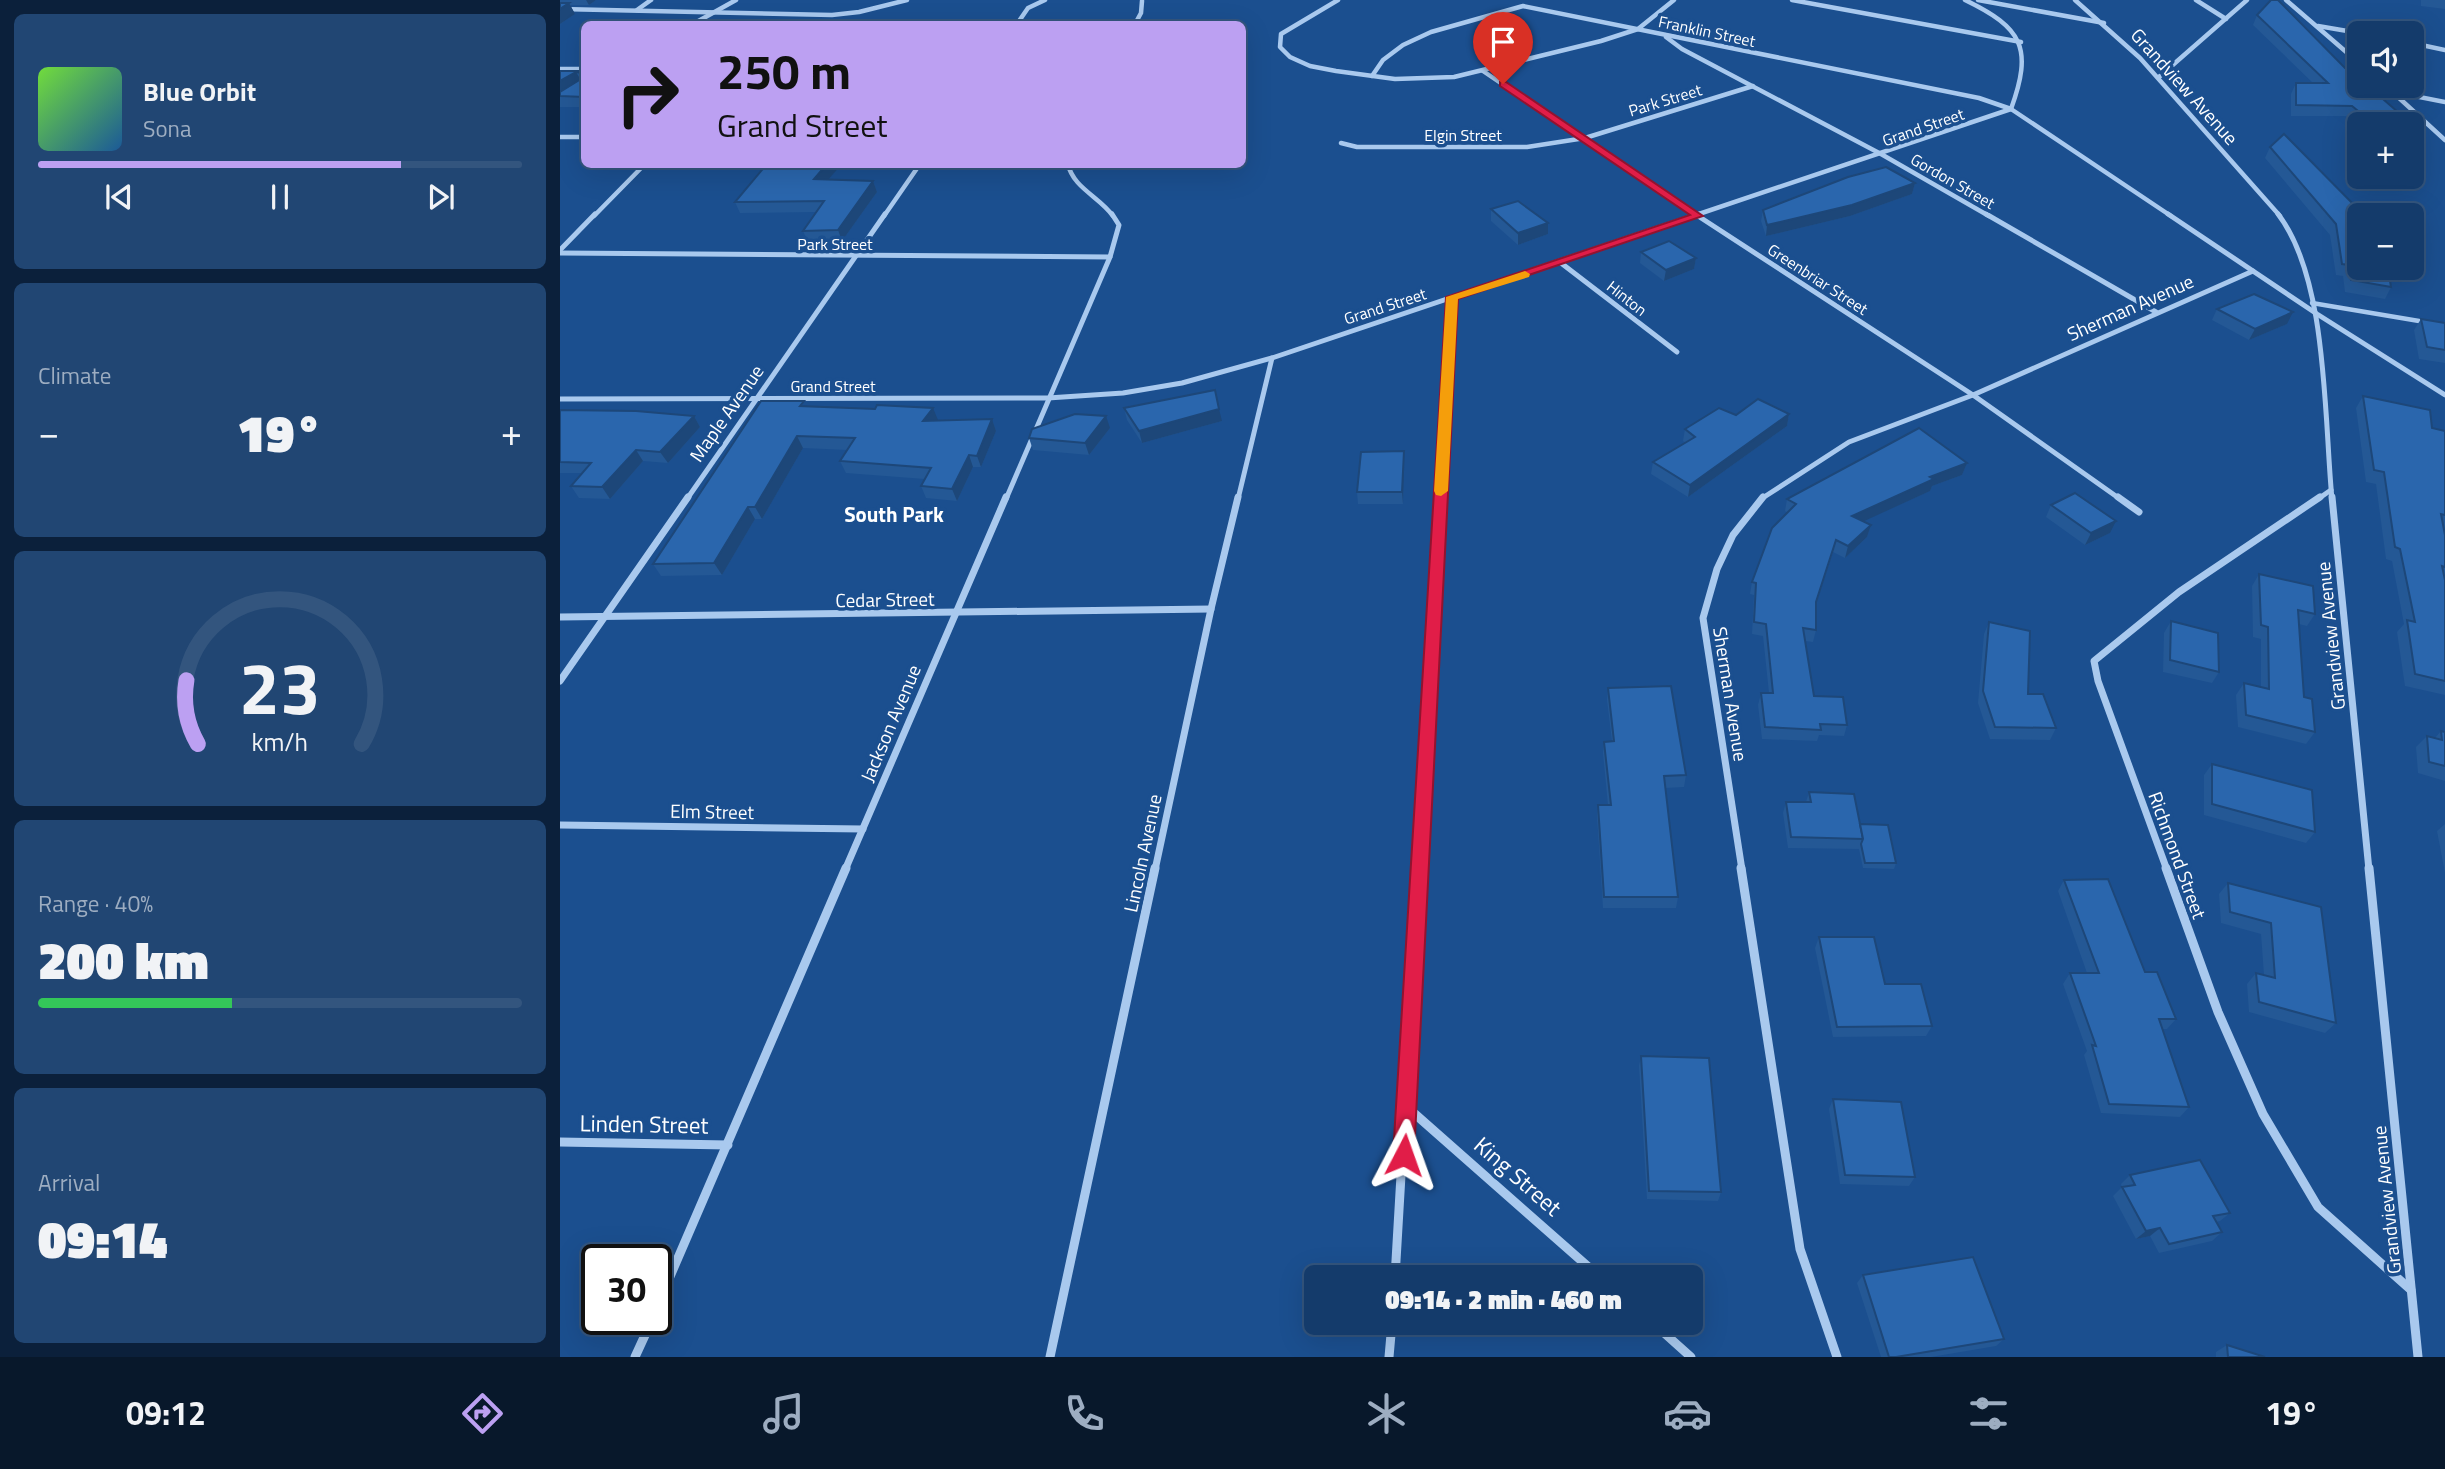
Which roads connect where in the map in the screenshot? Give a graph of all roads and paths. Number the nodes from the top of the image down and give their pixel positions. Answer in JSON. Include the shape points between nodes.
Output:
{"nodes":[{"id":1,"x":651,"y":0,"type":"edge"},
{"id":2,"x":736,"y":0,"type":"edge"},
{"id":3,"x":907,"y":0,"type":"edge"},
{"id":4,"x":1045,"y":0,"type":"edge"},
{"id":5,"x":1150,"y":0,"type":"edge"},
{"id":6,"x":1338,"y":0,"type":"edge"},
{"id":7,"x":1535,"y":0,"type":"edge"},
{"id":8,"x":1674,"y":0,"type":"edge"},
{"id":9,"x":1792,"y":0,"type":"edge"},
{"id":10,"x":1965,"y":0,"type":"edge"},
{"id":11,"x":1978,"y":0,"type":"edge"},
{"id":12,"x":2075,"y":0,"type":"edge"},
{"id":13,"x":2196,"y":0,"type":"edge"},
{"id":14,"x":2247,"y":0,"type":"edge"},
{"id":15,"x":2286,"y":0,"type":"edge"},
{"id":16,"x":1141,"y":1,"type":"edge"},
{"id":17,"x":1523,"y":6,"type":"junction"},
{"id":18,"x":560,"y":9,"type":"edge"},
{"id":19,"x":636,"y":10,"type":"junction"},
{"id":20,"x":714,"y":13,"type":"junction"},
{"id":21,"x":2226,"y":19,"type":"junction"},
{"id":22,"x":699,"y":21,"type":"edge"},
{"id":23,"x":1019,"y":21,"type":"edge"},
{"id":24,"x":1137,"y":21,"type":"edge"},
{"id":25,"x":2108,"y":24,"type":"junction"},
{"id":26,"x":2316,"y":26,"type":"junction"},
{"id":27,"x":1638,"y":29,"type":"junction"},
{"id":28,"x":2347,"y":31,"type":"edge"},
{"id":29,"x":1662,"y":34,"type":"junction"},
{"id":30,"x":2021,"y":43,"type":"junction"},
{"id":31,"x":2424,"y":46,"type":"edge"},
{"id":32,"x":2445,"y":50,"type":"edge"},
{"id":33,"x":2347,"y":53,"type":"edge"},
{"id":34,"x":560,"y":69,"type":"edge"},
{"id":35,"x":581,"y":69,"type":"edge"},
{"id":36,"x":1483,"y":71,"type":"junction"},
{"id":37,"x":1372,"y":76,"type":"junction"},
{"id":38,"x":2158,"y":77,"type":"junction"},
{"id":39,"x":1753,"y":86,"type":"junction"},
{"id":40,"x":2400,"y":98,"type":"edge"},
{"id":41,"x":2424,"y":98,"type":"edge"},
{"id":42,"x":2445,"y":102,"type":"edge"},
{"id":43,"x":2011,"y":109,"type":"junction"},
{"id":44,"x":560,"y":137,"type":"edge"},
{"id":45,"x":581,"y":137,"type":"edge"},
{"id":46,"x":1585,"y":138,"type":"junction"},
{"id":47,"x":2445,"y":140,"type":"edge"},
{"id":48,"x":1341,"y":143,"type":"dead end"},
{"id":49,"x":1881,"y":154,"type":"junction"},
{"id":50,"x":641,"y":168,"type":"edge"},
{"id":51,"x":917,"y":168,"type":"edge"},
{"id":52,"x":1068,"y":168,"type":"edge"},
{"id":53,"x":1698,"y":216,"type":"junction"},
{"id":54,"x":560,"y":252,"type":"edge"},
{"id":55,"x":858,"y":256,"type":"junction"},
{"id":56,"x":1110,"y":257,"type":"junction"},
{"id":57,"x":1561,"y":263,"type":"junction"},
{"id":58,"x":2253,"y":271,"type":"junction"},
{"id":59,"x":1452,"y":297,"type":"junction"},
{"id":60,"x":2312,"y":303,"type":"junction"},
{"id":61,"x":2157,"y":312,"type":"junction"},
{"id":62,"x":2317,"y":314,"type":"junction"},
{"id":63,"x":2432,"y":324,"type":"edge"},
{"id":64,"x":1677,"y":352,"type":"dead end"},
{"id":65,"x":1272,"y":358,"type":"junction"},
{"id":66,"x":1973,"y":395,"type":"junction"},
{"id":67,"x":2445,"y":395,"type":"edge"},
{"id":68,"x":755,"y":398,"type":"junction"},
{"id":69,"x":1048,"y":398,"type":"junction"},
{"id":70,"x":560,"y":399,"type":"edge"},
{"id":71,"x":2332,"y":489,"type":"junction"},
{"id":72,"x":2139,"y":512,"type":"dead end"},
{"id":73,"x":1211,"y":609,"type":"junction"},
{"id":74,"x":956,"y":614,"type":"junction"},
{"id":75,"x":560,"y":617,"type":"edge"},
{"id":76,"x":605,"y":617,"type":"junction"},
{"id":77,"x":560,"y":681,"type":"edge"},
{"id":78,"x":560,"y":825,"type":"edge"},
{"id":79,"x":863,"y":829,"type":"junction"},
{"id":80,"x":1407,"y":1107,"type":"junction"},
{"id":81,"x":560,"y":1142,"type":"edge"},
{"id":82,"x":727,"y":1145,"type":"junction"},
{"id":83,"x":1396,"y":1265,"type":"edge"},
{"id":84,"x":1586,"y":1265,"type":"edge"},
{"id":85,"x":672,"y":1272,"type":"edge"},
{"id":86,"x":2411,"y":1290,"type":"junction"},
{"id":87,"x":645,"y":1335,"type":"edge"},
{"id":88,"x":1391,"y":1335,"type":"edge"},
{"id":89,"x":1667,"y":1335,"type":"edge"},
{"id":90,"x":635,"y":1357,"type":"edge"},
{"id":91,"x":1049,"y":1357,"type":"edge"},
{"id":92,"x":1390,"y":1357,"type":"edge"},
{"id":93,"x":1692,"y":1357,"type":"edge"},
{"id":94,"x":1838,"y":1357,"type":"edge"},
{"id":95,"x":2418,"y":1357,"type":"edge"}],
"edges":[{"from":1,"to":19,"type":"street"},
{"from":2,"to":20,"type":"street"},
{"from":3,"to":20,"type":"street","via":[[832,15]]},
{"from":4,"to":23,"type":"street","via":[[1028,8]]},
{"from":5,"to":16,"type":"street"},
{"from":6,"to":37,"type":"street","via":[[1281,34],[1280,47],[1310,66]]},
{"from":7,"to":17,"type":"street"},
{"from":8,"to":27,"type":"street"},
{"from":9,"to":30,"type":"street"},
{"from":10,"to":30,"type":"street","via":[[2012,27]]},
{"from":11,"to":25,"type":"street"},
{"from":12,"to":25,"type":"street","name":"Grandview Avenue"},
{"from":13,"to":21,"type":"street"},
{"from":14,"to":21,"type":"street"},
{"from":15,"to":26,"type":"street"},
{"from":16,"to":24,"type":"street"},
{"from":17,"to":27,"type":"street","name":"Franklin Street"},
{"from":17,"to":37,"type":"street","name":"Franklin Street","via":[[1431,32],[1403,45],[1383,60]]},
{"from":18,"to":19,"type":"street"},
{"from":19,"to":20,"type":"street"},
{"from":20,"to":22,"type":"street"},
{"from":21,"to":38,"type":"street"},
{"from":25,"to":38,"type":"street","name":"Grandview Avenue"},
{"from":26,"to":28,"type":"street"},
{"from":26,"to":33,"type":"street"},
{"from":27,"to":29,"type":"street","name":"Franklin Street"},
{"from":27,"to":36,"type":"street"},
{"from":29,"to":39,"type":"street","name":"Gordon Street"},
{"from":29,"to":43,"type":"street","name":"Franklin Street","via":[[1979,98]]},
{"from":30,"to":43,"type":"street","via":[[2024,65]]},
{"from":31,"to":32,"type":"street"},
{"from":34,"to":35,"type":"street"},
{"from":36,"to":37,"type":"street","via":[[1420,80]]},
{"from":36,"to":46,"type":"street","name":"Greenbriar Street"},
{"from":38,"to":60,"type":"street","name":"Grandview Avenue","via":[[2293,235],[2306,268]]},
{"from":39,"to":46,"type":"street","name":"Park Street"},
{"from":39,"to":49,"type":"street","name":"Gordon Street"},
{"from":40,"to":47,"type":"street"},
{"from":41,"to":42,"type":"street"},
{"from":43,"to":49,"type":"street","name":"Grand Street"},
{"from":43,"to":58,"type":"street"},
{"from":44,"to":45,"type":"street"},
{"from":46,"to":48,"type":"street","name":"Elgin Street","via":[[1527,148],[1357,147]]},
{"from":46,"to":53,"type":"street","name":"Greenbriar Street"},
{"from":49,"to":53,"type":"street","name":"Grand Street"},
{"from":49,"to":61,"type":"street","name":"Gordon Street"},
{"from":50,"to":54,"type":"street"},
{"from":51,"to":55,"type":"street","name":"Maple Avenue"},
{"from":52,"to":56,"type":"street","name":"Jackson Avenue","via":[[1119,225]]},
{"from":53,"to":57,"type":"street","name":"Grand Street"},
{"from":53,"to":66,"type":"street","name":"Greenbriar Street"},
{"from":54,"to":55,"type":"street","name":"Park Street"},
{"from":55,"to":56,"type":"street","name":"Park Street"},
{"from":55,"to":68,"type":"street","name":"Maple Avenue"},
{"from":56,"to":69,"type":"street","name":"Jackson Avenue"},
{"from":57,"to":59,"type":"street","name":"Grand Street"},
{"from":57,"to":64,"type":"street","name":"Hinton"},
{"from":58,"to":61,"type":"street","name":"Sherman Avenue"},
{"from":58,"to":62,"type":"street"},
{"from":59,"to":65,"type":"street","name":"Grand Street"},
{"from":59,"to":80,"type":"street"},
{"from":60,"to":62,"type":"street","name":"Grandview Avenue"},
{"from":60,"to":63,"type":"lane"},
{"from":61,"to":66,"type":"street","name":"Sherman Avenue"},
{"from":62,"to":67,"type":"street"},
{"from":62,"to":71,"type":"street","name":"Grandview Avenue"},
{"from":65,"to":69,"type":"street","name":"Grand Street","via":[[1182,383]]},
{"from":65,"to":73,"type":"street","name":"Lincoln Avenue"},
{"from":66,"to":72,"type":"street","name":"Greenbriar Street"},
{"from":66,"to":94,"type":"street","name":"Sherman Avenue","via":[[1849,442],[1761,498],[1733,535],[1703,618],[1800,1249]]},
{"from":68,"to":69,"type":"street","name":"Grand Street"},
{"from":68,"to":70,"type":"street","name":"Grand Street"},
{"from":68,"to":76,"type":"street","name":"Maple Avenue"},
{"from":69,"to":74,"type":"street","name":"Jackson Avenue"},
{"from":71,"to":86,"type":"street","name":"Grandview Avenue"},
{"from":71,"to":86,"type":"street","name":"Richmond Street","via":[[2197,577],[2094,661],[2218,1012],[2263,1114],[2318,1207]]},
{"from":73,"to":74,"type":"street","name":"Cedar Street"},
{"from":73,"to":91,"type":"street","name":"Lincoln Avenue"},
{"from":74,"to":76,"type":"street","name":"Cedar Street"},
{"from":74,"to":79,"type":"street","name":"Jackson Avenue"},
{"from":75,"to":76,"type":"street","name":"Cedar Street"},
{"from":76,"to":77,"type":"street","name":"Maple Avenue"},
{"from":78,"to":79,"type":"street","name":"Elm Street"},
{"from":79,"to":82,"type":"street","name":"Jackson Avenue"},
{"from":80,"to":83,"type":"street"},
{"from":80,"to":84,"type":"street","name":"King Street"},
{"from":81,"to":82,"type":"street","name":"Linden Street"},
{"from":82,"to":85,"type":"street","name":"Jackson Avenue"},
{"from":86,"to":95,"type":"street","name":"Grandview Avenue"},
{"from":87,"to":90,"type":"street"},
{"from":88,"to":92,"type":"street"},
{"from":89,"to":93,"type":"street"}]}
